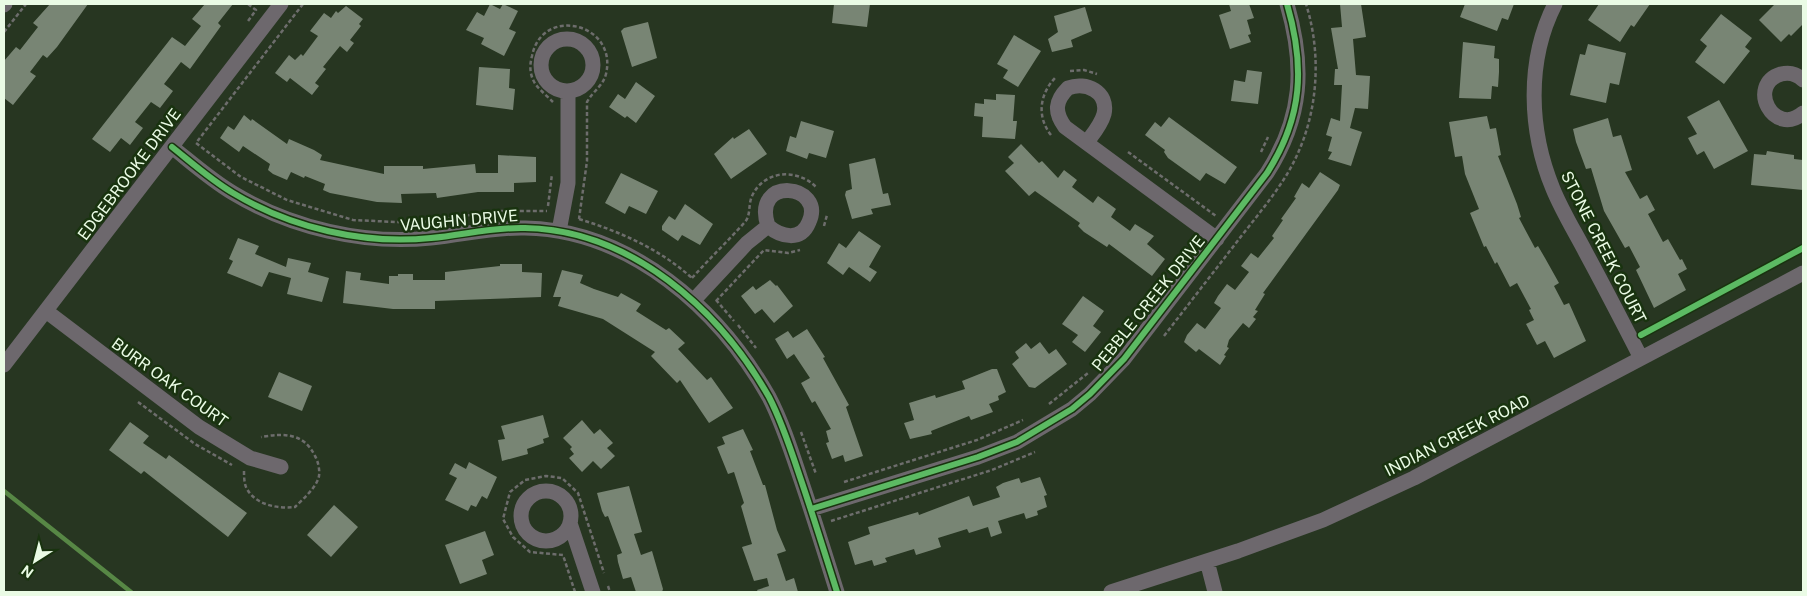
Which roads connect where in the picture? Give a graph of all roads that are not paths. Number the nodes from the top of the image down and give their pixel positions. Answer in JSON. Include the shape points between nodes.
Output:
{"nodes":[{"id":1,"x":279,"y":4,"type":"edge"},
{"id":2,"x":1287,"y":4,"type":"edge"},
{"id":3,"x":1555,"y":4,"type":"edge"},
{"id":4,"x":1803,"y":80,"type":"edge"},
{"id":5,"x":568,"y":90,"type":"dead end"},
{"id":6,"x":1803,"y":113,"type":"edge"},
{"id":7,"x":1087,"y":142,"type":"dead end"},
{"id":8,"x":172,"y":147,"type":"junction"},
{"id":9,"x":768,"y":226,"type":"dead end"},
{"id":10,"x":559,"y":231,"type":"junction"},
{"id":11,"x":1217,"y":239,"type":"junction"},
{"id":12,"x":1803,"y":273,"type":"edge"},
{"id":13,"x":694,"y":300,"type":"junction"},
{"id":14,"x":46,"y":311,"type":"junction"},
{"id":15,"x":1641,"y":358,"type":"junction"},
{"id":16,"x":4,"y":365,"type":"edge"},
{"id":17,"x":281,"y":467,"type":"dead end"},
{"id":18,"x":811,"y":509,"type":"junction"},
{"id":19,"x":570,"y":523,"type":"dead end"},
{"id":20,"x":1207,"y":561,"type":"junction"},
{"id":21,"x":592,"y":592,"type":"edge"},
{"id":22,"x":837,"y":592,"type":"edge"},
{"id":23,"x":1111,"y":592,"type":"edge"},
{"id":24,"x":1216,"y":592,"type":"edge"}],
"edges":[{"from":1,"to":8,"type":"street","name":"EDGEBROOKE DRIVE"},
{"from":2,"to":11,"type":"street","name":"PEBBLE CREEK DRIVE","via":[[1298,58],[1295,104],[1289,129],[1267,173]]},
{"from":3,"to":15,"type":"street","name":"STONE CREEK COURT","via":[[1543,33],[1534,85],[1540,152],[1554,191]]},
{"from":4,"to":6,"type":"street","via":[[1793,74],[1777,75],[1764,94],[1768,109],[1779,118],[1794,119]]},
{"from":5,"to":10,"type":"street","via":[[568,183]]},
{"from":7,"to":11,"type":"street"},
{"from":8,"to":10,"type":"street","name":"VAUGHN DRIVE","via":[[233,193],[287,219],[322,230],[394,240],[493,228]]},
{"from":8,"to":14,"type":"street","name":"EDGEBROOKE DRIVE"},
{"from":9,"to":13,"type":"street","via":[[747,243]]},
{"from":10,"to":13,"type":"street","name":"VAUGHN DRIVE","via":[[600,243],[639,260]]},
{"from":11,"to":18,"type":"street","name":"PEBBLE CREEK DRIVE","via":[[1124,360],[1090,394],[1053,422],[978,458]]},
{"from":12,"to":15,"type":"street","name":"INDIAN CREEK ROAD"},
{"from":13,"to":18,"type":"street","name":"VAUGHN DRIVE","via":[[735,348],[768,397],[787,439]]},
{"from":14,"to":16,"type":"street","name":"EDGEBROOKE DRIVE"},
{"from":14,"to":17,"type":"street","name":"BURR OAK COURT","via":[[199,427],[250,458]]},
{"from":15,"to":20,"type":"street","name":"INDIAN CREEK ROAD","via":[[1414,478],[1323,520]]},
{"from":18,"to":22,"type":"street","name":"VAUGHN DRIVE"},
{"from":19,"to":21,"type":"street"},
{"from":20,"to":23,"type":"street","name":"INDIAN CREEK ROAD"},
{"from":20,"to":24,"type":"street"}]}
